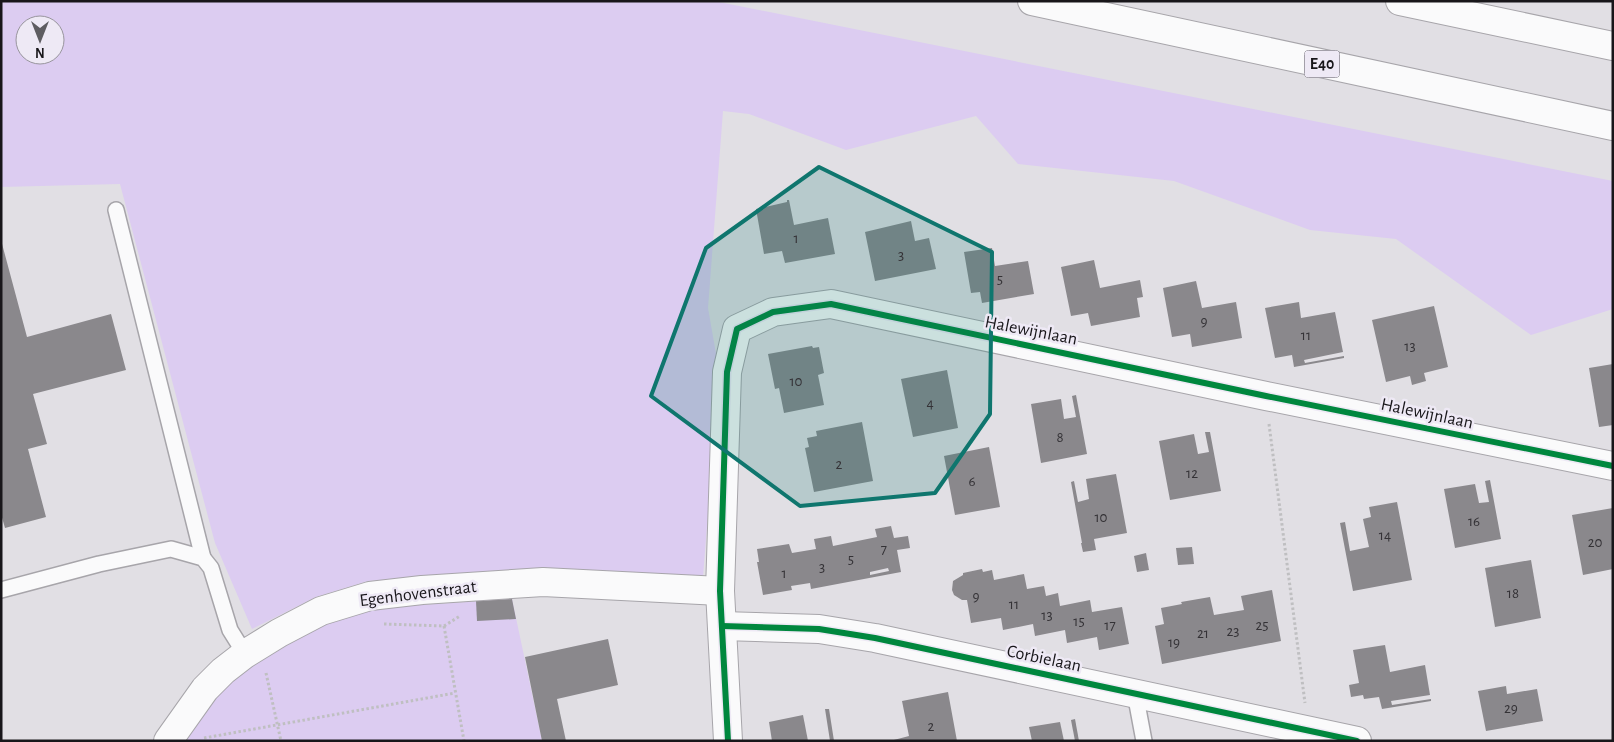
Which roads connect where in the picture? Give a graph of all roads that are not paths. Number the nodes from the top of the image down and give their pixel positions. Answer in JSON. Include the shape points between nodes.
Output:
{"nodes":[{"id":1,"x":1032,"y":1,"type":"edge"},
{"id":2,"x":1400,"y":1,"type":"edge"},
{"id":3,"x":1613,"y":46,"type":"edge"},
{"id":4,"x":1613,"y":126,"type":"edge"},
{"id":5,"x":116,"y":210,"type":"dead end"},
{"id":6,"x":1613,"y":466,"type":"edge"},
{"id":7,"x":203,"y":558,"type":"junction"},
{"id":8,"x":1,"y":590,"type":"edge"},
{"id":9,"x":720,"y":591,"type":"junction"},
{"id":10,"x":722,"y":626,"type":"junction"},
{"id":11,"x":245,"y":654,"type":"junction"},
{"id":12,"x":1136,"y":693,"type":"junction"},
{"id":13,"x":168,"y":741,"type":"edge"},
{"id":14,"x":728,"y":741,"type":"edge"},
{"id":15,"x":1144,"y":741,"type":"edge"},
{"id":16,"x":1357,"y":741,"type":"edge"}],
"edges":[{"from":1,"to":4,"type":"main road","number":"E40"},
{"from":2,"to":3,"type":"main road"},
{"from":5,"to":7,"type":"lane"},
{"from":6,"to":9,"type":"main road","name":"Halewijnlaan","via":[[831,304],[773,312],[737,329],[727,372]]},
{"from":7,"to":8,"type":"lane","via":[[171,549]]},
{"from":7,"to":11,"type":"lane","via":[[211,568],[230,630]]},
{"from":9,"to":10,"type":"main road","name":"Halewijnlaan"},
{"from":9,"to":11,"type":"main road","name":"Egenhovenstraat","via":[[543,582],[370,596],[321,611]]},
{"from":10,"to":12,"type":"main road","name":"Corbielaan","via":[[819,629],[875,638]]},
{"from":10,"to":14,"type":"main road","name":"Halewijnlaan"},
{"from":11,"to":13,"type":"main road","name":"Egenhovenstraat","via":[[205,689]]},
{"from":12,"to":15,"type":"lane"},
{"from":12,"to":16,"type":"main road","name":"Corbielaan"}]}
